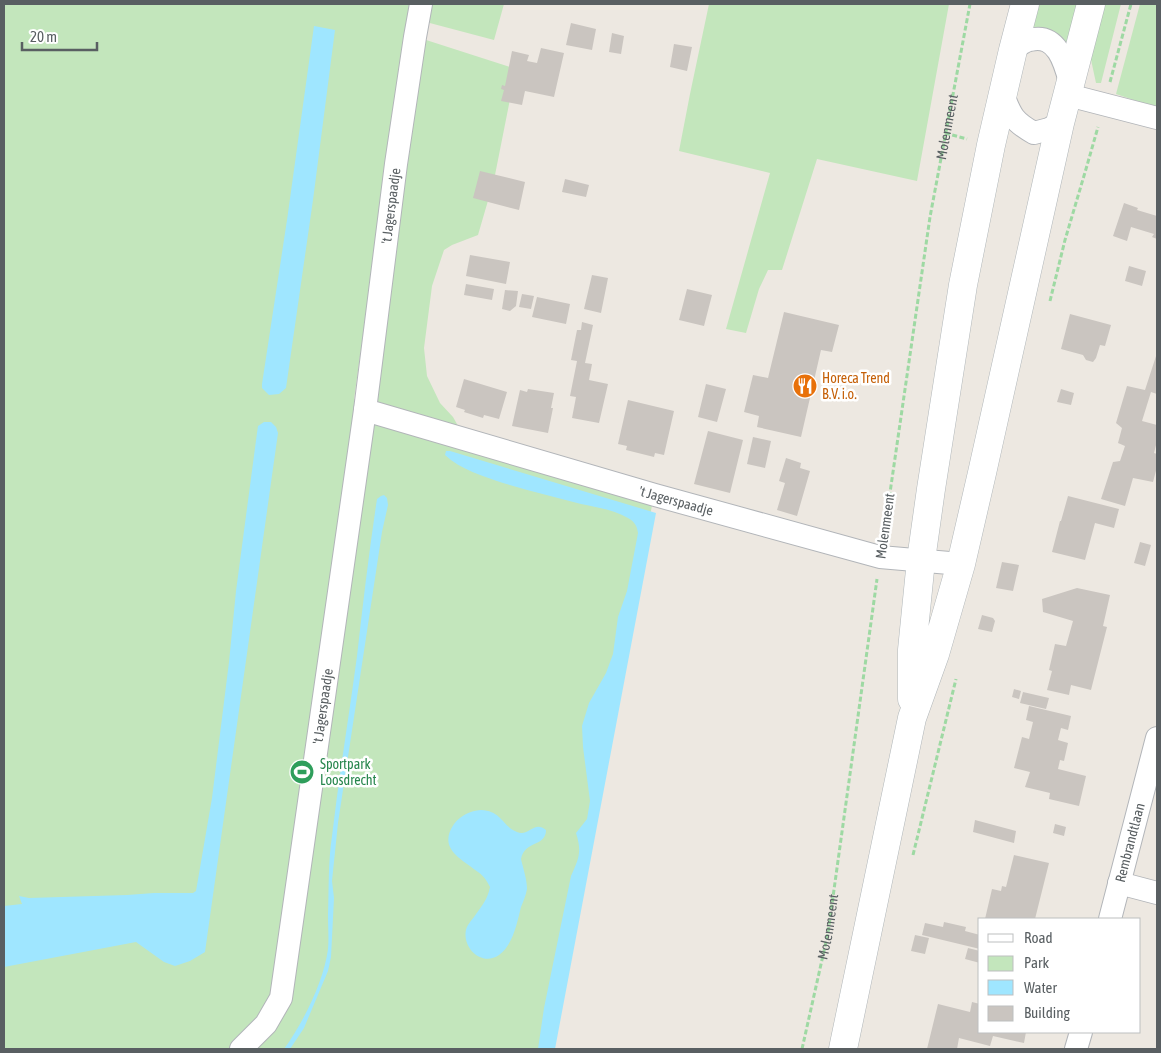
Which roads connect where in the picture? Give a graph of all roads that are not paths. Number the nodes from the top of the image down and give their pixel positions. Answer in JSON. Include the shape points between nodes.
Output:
{"nodes":[{"id":1,"x":421,"y":4,"type":"edge"},
{"id":2,"x":1025,"y":4,"type":"edge"},
{"id":3,"x":1091,"y":4,"type":"edge"},
{"id":4,"x":1013,"y":50,"type":"junction"},
{"id":5,"x":1069,"y":89,"type":"junction"},
{"id":6,"x":1003,"y":95,"type":"junction"},
{"id":7,"x":1157,"y":118,"type":"edge"},
{"id":8,"x":1060,"y":123,"type":"junction"},
{"id":9,"x":365,"y":410,"type":"junction"},
{"id":10,"x":921,"y":560,"type":"junction"},
{"id":11,"x":961,"y":564,"type":"junction"},
{"id":12,"x":912,"y":718,"type":"junction"},
{"id":13,"x":1157,"y":738,"type":"edge"},
{"id":14,"x":1119,"y":883,"type":"junction"},
{"id":15,"x":1157,"y":893,"type":"edge"},
{"id":16,"x":1110,"y":918,"type":"edge"},
{"id":17,"x":1080,"y":1033,"type":"edge"},
{"id":18,"x":240,"y":1049,"type":"edge"},
{"id":19,"x":843,"y":1049,"type":"edge"},
{"id":20,"x":1076,"y":1049,"type":"edge"}],
"edges":[{"from":1,"to":9,"type":"street","name":"'t Jagerspaadje","via":[[396,164]]},
{"from":2,"to":4,"type":"main road"},
{"from":3,"to":5,"type":"main road"},
{"from":4,"to":5,"type":"street","via":[[1029,40],[1042,39],[1050,43],[1066,64]]},
{"from":4,"to":6,"type":"main road"},
{"from":5,"to":7,"type":"street","via":[[1104,105]]},
{"from":5,"to":8,"type":"main road"},
{"from":6,"to":8,"type":"street","via":[[1012,117],[1034,133]]},
{"from":6,"to":10,"type":"main road","via":[[963,285]]},
{"from":8,"to":11,"type":"main road"},
{"from":9,"to":10,"type":"street","name":"'t Jagerspaadje","via":[[880,557]]},
{"from":9,"to":18,"type":"street","name":"'t Jagerspaadje","via":[[281,998],[266,1024]]},
{"from":10,"to":11,"type":"street","name":"'t Jagerspaadje"},
{"from":10,"to":12,"type":"main road","via":[[912,650]]},
{"from":11,"to":12,"type":"main road","via":[[935,654]]},
{"from":12,"to":19,"type":"main road"},
{"from":13,"to":14,"type":"street","name":"Rembrandtlaan"},
{"from":14,"to":15,"type":"street"},
{"from":14,"to":16,"type":"street","name":"Rembrandtlaan"},
{"from":17,"to":20,"type":"street"}]}
